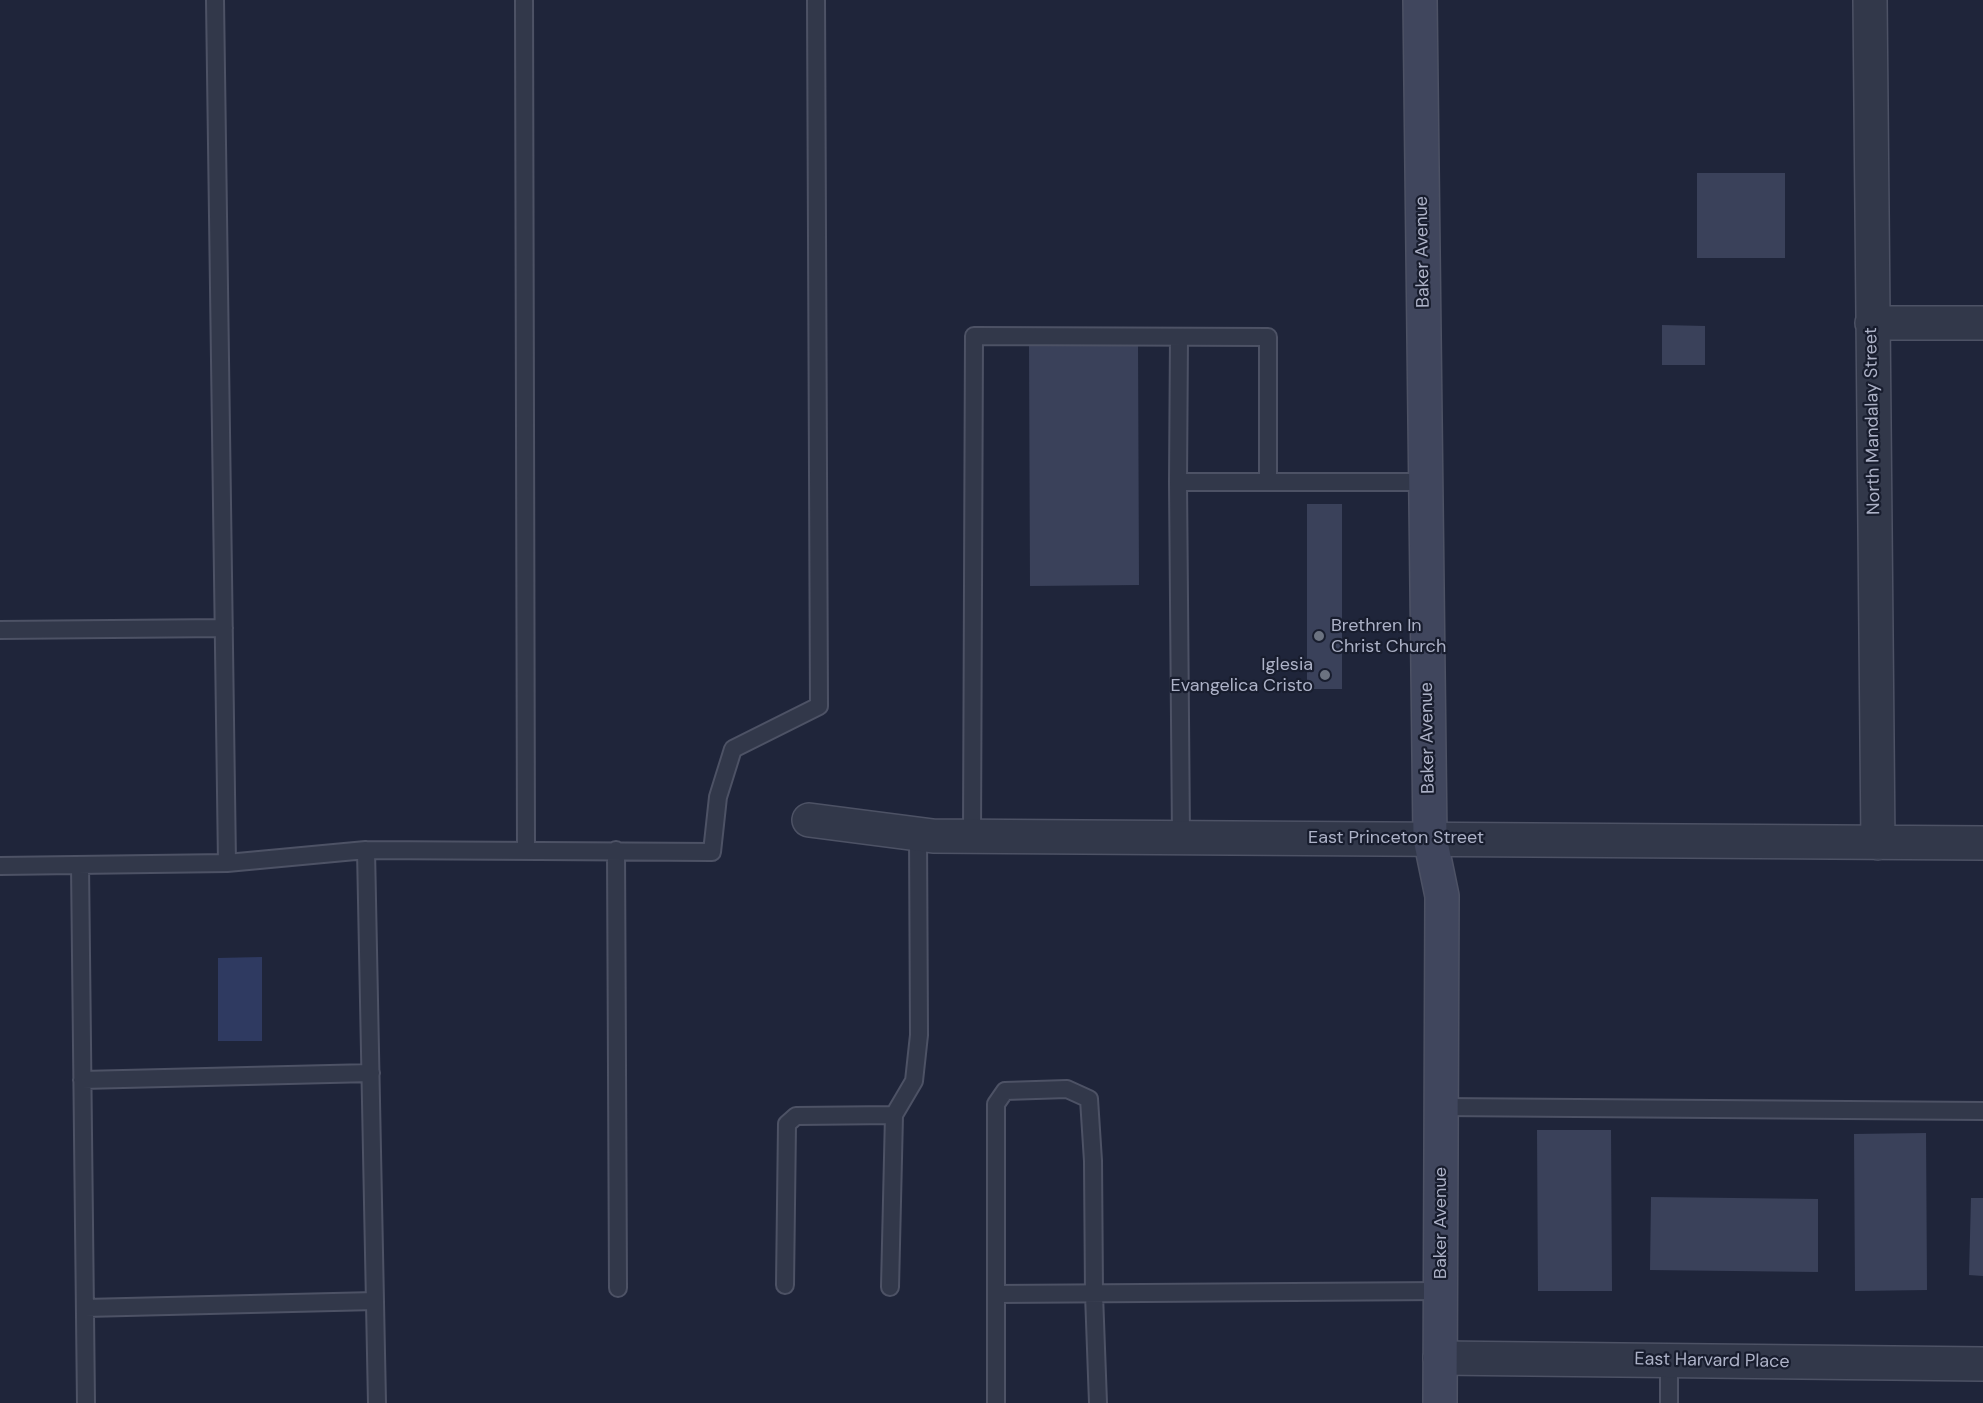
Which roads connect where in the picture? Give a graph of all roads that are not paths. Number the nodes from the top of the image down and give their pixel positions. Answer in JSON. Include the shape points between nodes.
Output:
{"nodes":[{"id":1,"x":215,"y":0,"type":"edge"},
{"id":2,"x":524,"y":0,"type":"edge"},
{"id":3,"x":816,"y":0,"type":"edge"},
{"id":4,"x":1420,"y":0,"type":"edge"},
{"id":5,"x":1870,"y":0,"type":"edge"},
{"id":6,"x":1872,"y":323,"type":"junction"},
{"id":7,"x":1983,"y":323,"type":"edge"},
{"id":8,"x":1179,"y":338,"type":"junction"},
{"id":9,"x":1178,"y":482,"type":"junction"},
{"id":10,"x":1268,"y":482,"type":"junction"},
{"id":11,"x":1425,"y":482,"type":"junction"},
{"id":12,"x":224,"y":628,"type":"junction"},
{"id":13,"x":0,"y":630,"type":"edge"},
{"id":14,"x":809,"y":820,"type":"dead end"},
{"id":15,"x":918,"y":833,"type":"junction"},
{"id":16,"x":972,"y":836,"type":"junction"},
{"id":17,"x":1181,"y":837,"type":"junction"},
{"id":18,"x":1430,"y":838,"type":"junction"},
{"id":19,"x":1878,"y":843,"type":"junction"},
{"id":20,"x":1983,"y":843,"type":"edge"},
{"id":21,"x":526,"y":849,"type":"junction"},
{"id":22,"x":366,"y":850,"type":"junction"},
{"id":23,"x":616,"y":850,"type":"junction"},
{"id":24,"x":227,"y":863,"type":"junction"},
{"id":25,"x":80,"y":865,"type":"junction"},
{"id":26,"x":0,"y":866,"type":"edge"},
{"id":27,"x":370,"y":1073,"type":"junction"},
{"id":28,"x":82,"y":1080,"type":"junction"},
{"id":29,"x":1441,"y":1107,"type":"junction"},
{"id":30,"x":1983,"y":1112,"type":"edge"},
{"id":31,"x":894,"y":1115,"type":"junction"},
{"id":32,"x":785,"y":1285,"type":"dead end"},
{"id":33,"x":890,"y":1287,"type":"dead end"},
{"id":34,"x":618,"y":1288,"type":"dead end"},
{"id":35,"x":1441,"y":1291,"type":"junction"},
{"id":36,"x":1094,"y":1293,"type":"junction"},
{"id":37,"x":996,"y":1294,"type":"junction"},
{"id":38,"x":375,"y":1302,"type":"junction"},
{"id":39,"x":85,"y":1308,"type":"junction"},
{"id":40,"x":1440,"y":1358,"type":"junction"},
{"id":41,"x":1669,"y":1361,"type":"junction"},
{"id":42,"x":1983,"y":1364,"type":"edge"},
{"id":43,"x":86,"y":1403,"type":"edge"},
{"id":44,"x":377,"y":1403,"type":"edge"},
{"id":45,"x":996,"y":1403,"type":"edge"},
{"id":46,"x":1098,"y":1403,"type":"edge"},
{"id":47,"x":1440,"y":1403,"type":"edge"},
{"id":48,"x":1669,"y":1403,"type":"edge"}],
"edges":[{"from":1,"to":12,"type":"lane"},
{"from":2,"to":21,"type":"lane"},
{"from":3,"to":23,"type":"lane","via":[[819,706],[732,749],[718,797],[712,852]]},
{"from":4,"to":11,"type":"street","name":"Baker Avenue"},
{"from":5,"to":6,"type":"street","name":"North Mandalay Street"},
{"from":6,"to":7,"type":"street"},
{"from":6,"to":19,"type":"street","name":"North Mandalay Street"},
{"from":8,"to":9,"type":"lane"},
{"from":8,"to":10,"type":"lane","via":[[1268,338]]},
{"from":8,"to":16,"type":"lane","via":[[974,336]]},
{"from":9,"to":10,"type":"lane"},
{"from":9,"to":17,"type":"lane"},
{"from":10,"to":11,"type":"lane"},
{"from":11,"to":18,"type":"street","name":"Baker Avenue"},
{"from":12,"to":13,"type":"lane"},
{"from":12,"to":24,"type":"lane"},
{"from":14,"to":15,"type":"street","name":"East Princeton Street"},
{"from":15,"to":16,"type":"street","name":"East Princeton Street"},
{"from":15,"to":31,"type":"lane","via":[[919,1035],[914,1081]]},
{"from":16,"to":17,"type":"street","name":"East Princeton Street"},
{"from":17,"to":18,"type":"street","name":"East Princeton Street"},
{"from":18,"to":19,"type":"street","name":"East Princeton Street"},
{"from":18,"to":29,"type":"street","name":"Baker Avenue","via":[[1442,896]]},
{"from":19,"to":20,"type":"street","name":"East Princeton Street"},
{"from":21,"to":22,"type":"lane"},
{"from":21,"to":23,"type":"lane"},
{"from":22,"to":24,"type":"lane"},
{"from":22,"to":27,"type":"lane"},
{"from":23,"to":34,"type":"lane"},
{"from":24,"to":25,"type":"lane"},
{"from":25,"to":26,"type":"lane"},
{"from":25,"to":28,"type":"lane"},
{"from":27,"to":28,"type":"lane"},
{"from":27,"to":38,"type":"lane"},
{"from":28,"to":39,"type":"lane"},
{"from":29,"to":30,"type":"lane"},
{"from":29,"to":35,"type":"street","name":"Baker Avenue"},
{"from":31,"to":32,"type":"lane","via":[[796,1116],[787,1124]]},
{"from":31,"to":33,"type":"lane"},
{"from":35,"to":36,"type":"lane"},
{"from":35,"to":40,"type":"street","name":"Baker Avenue"},
{"from":36,"to":37,"type":"lane"},
{"from":36,"to":37,"type":"lane","via":[[1089,1099],[1066,1089],[1005,1091],[996,1104]]},
{"from":36,"to":46,"type":"lane"},
{"from":37,"to":45,"type":"lane"},
{"from":38,"to":39,"type":"lane"},
{"from":38,"to":44,"type":"lane"},
{"from":39,"to":43,"type":"lane"},
{"from":40,"to":41,"type":"street","name":"East Harvard Place"},
{"from":40,"to":47,"type":"street","name":"Baker Avenue"},
{"from":41,"to":42,"type":"street","name":"East Harvard Place"},
{"from":41,"to":48,"type":"lane"}]}
